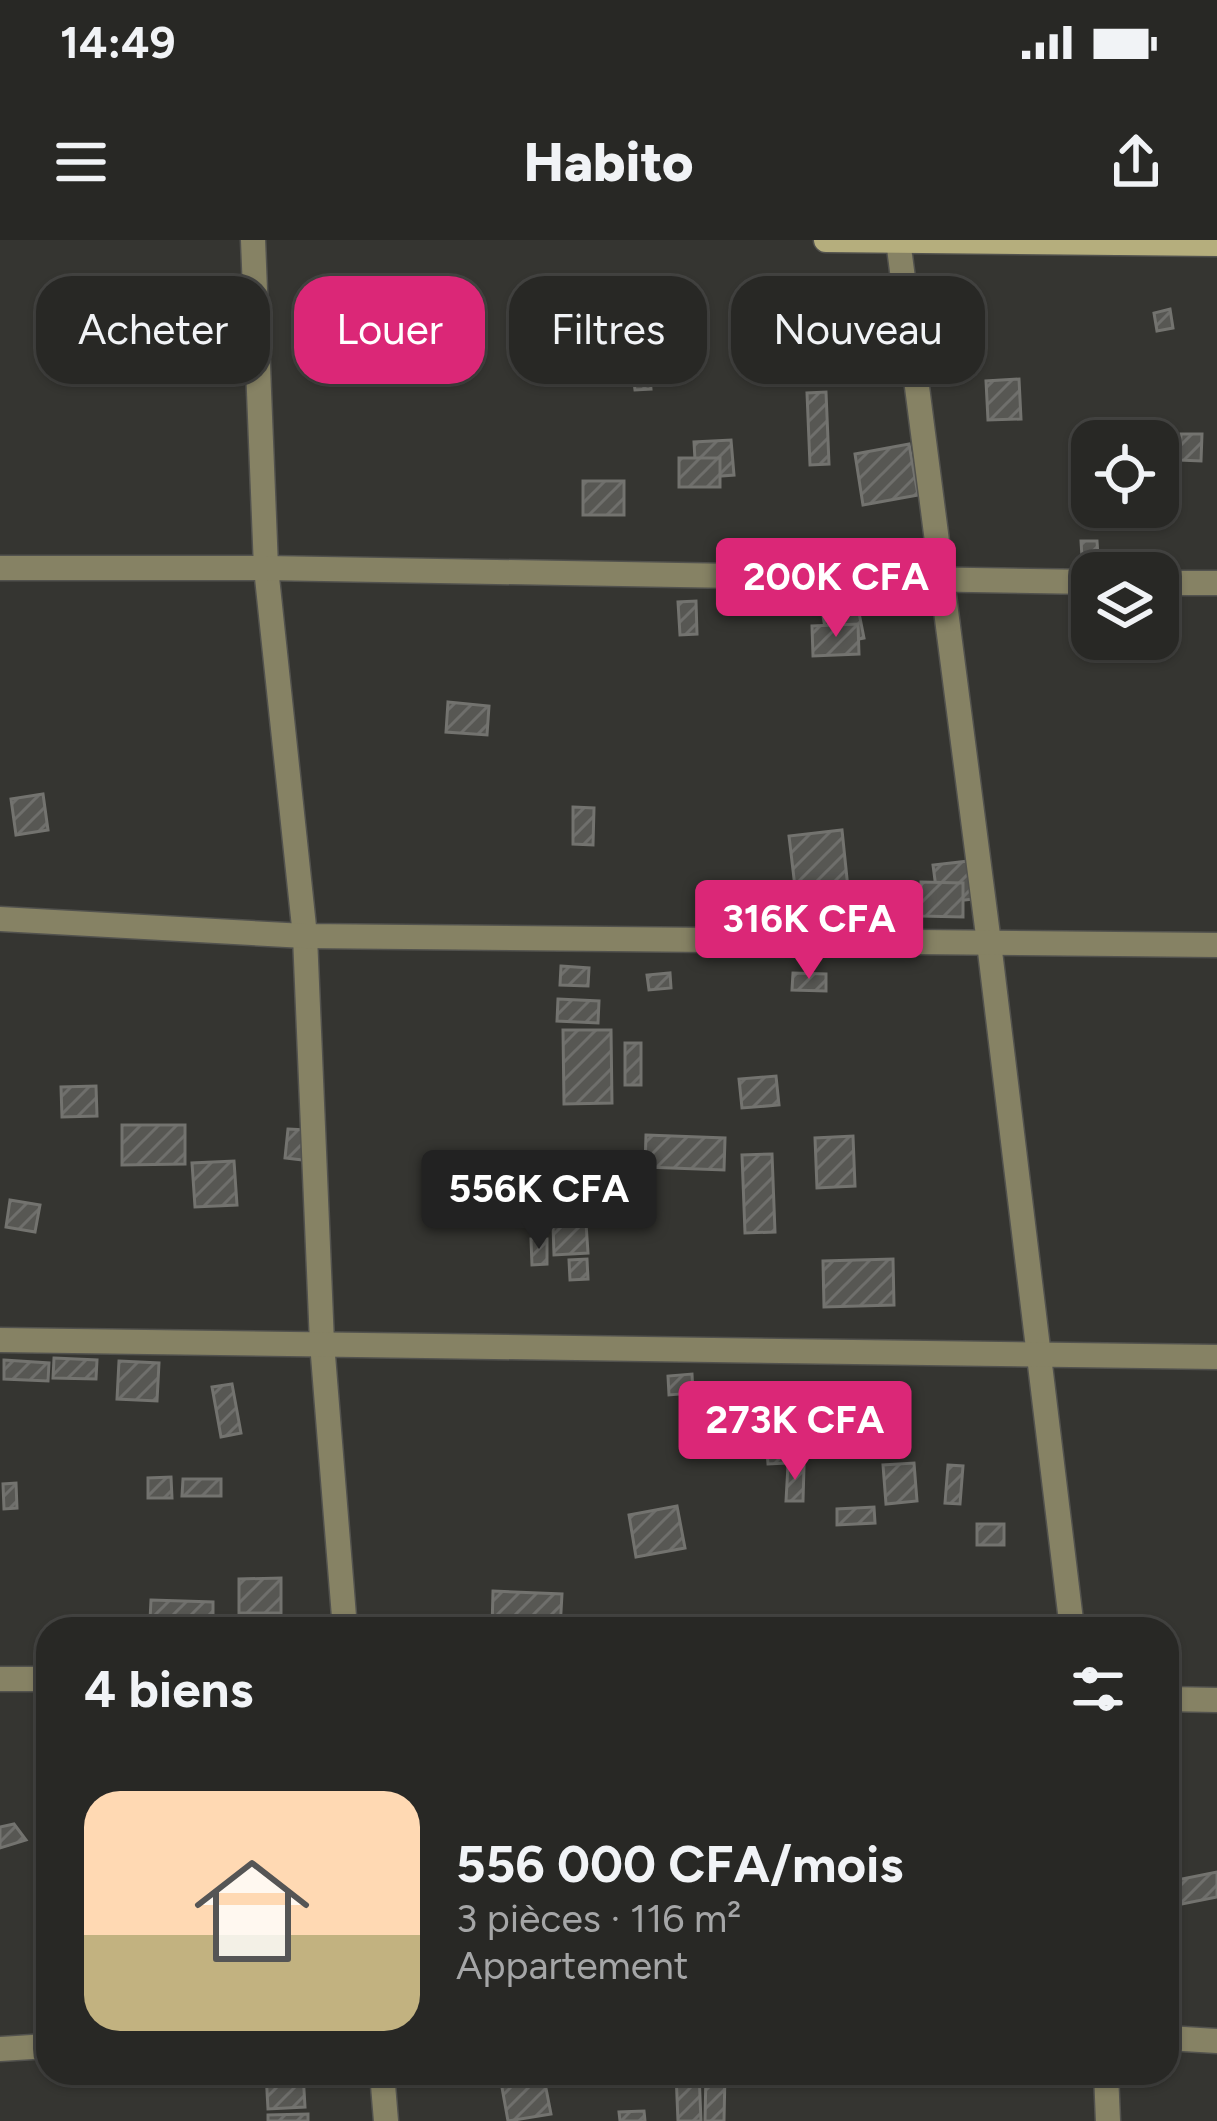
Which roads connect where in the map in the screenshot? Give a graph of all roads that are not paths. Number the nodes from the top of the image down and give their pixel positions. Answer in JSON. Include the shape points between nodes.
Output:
{"nodes":[{"id":1,"x":254,"y":240,"type":"edge"},
{"id":2,"x":826,"y":240,"type":"edge"},
{"id":3,"x":898,"y":242,"type":"edge"},
{"id":4,"x":1217,"y":244,"type":"edge"},
{"id":5,"x":0,"y":568,"type":"edge"},
{"id":6,"x":266,"y":568,"type":"junction"},
{"id":7,"x":942,"y":580,"type":"junction"},
{"id":8,"x":1071,"y":582,"type":"edge"},
{"id":9,"x":1179,"y":583,"type":"edge"},
{"id":10,"x":1217,"y":584,"type":"edge"},
{"id":11,"x":0,"y":919,"type":"edge"},
{"id":12,"x":304,"y":936,"type":"junction"},
{"id":13,"x":989,"y":943,"type":"junction"},
{"id":14,"x":1217,"y":945,"type":"edge"},
{"id":15,"x":0,"y":1340,"type":"edge"},
{"id":16,"x":322,"y":1343,"type":"junction"},
{"id":17,"x":1037,"y":1354,"type":"junction"},
{"id":18,"x":1217,"y":1357,"type":"edge"},
{"id":19,"x":345,"y":1617,"type":"edge"},
{"id":20,"x":1070,"y":1617,"type":"edge"},
{"id":21,"x":0,"y":1678,"type":"edge"},
{"id":22,"x":36,"y":1679,"type":"edge"},
{"id":23,"x":1179,"y":1699,"type":"edge"},
{"id":24,"x":1217,"y":1700,"type":"edge"},
{"id":25,"x":1179,"y":2039,"type":"edge"},
{"id":26,"x":1217,"y":2042,"type":"edge"},
{"id":27,"x":36,"y":2047,"type":"edge"},
{"id":28,"x":0,"y":2049,"type":"edge"},
{"id":29,"x":383,"y":2085,"type":"edge"},
{"id":30,"x":1106,"y":2085,"type":"edge"},
{"id":31,"x":386,"y":2121,"type":"edge"},
{"id":32,"x":1108,"y":2121,"type":"edge"}],
"edges":[{"from":1,"to":6,"type":"street"},
{"from":2,"to":3,"type":"main road"},
{"from":3,"to":4,"type":"main road"},
{"from":3,"to":7,"type":"street"},
{"from":5,"to":6,"type":"street"},
{"from":6,"to":7,"type":"street"},
{"from":6,"to":12,"type":"street"},
{"from":7,"to":8,"type":"street"},
{"from":7,"to":13,"type":"street"},
{"from":9,"to":10,"type":"street"},
{"from":11,"to":12,"type":"street"},
{"from":12,"to":13,"type":"street"},
{"from":12,"to":16,"type":"street"},
{"from":13,"to":14,"type":"street"},
{"from":13,"to":17,"type":"street"},
{"from":15,"to":16,"type":"street"},
{"from":16,"to":17,"type":"street"},
{"from":16,"to":19,"type":"street"},
{"from":17,"to":18,"type":"street"},
{"from":17,"to":20,"type":"street"},
{"from":21,"to":22,"type":"street"},
{"from":23,"to":24,"type":"street"},
{"from":25,"to":26,"type":"street"},
{"from":27,"to":28,"type":"street"},
{"from":29,"to":31,"type":"street"},
{"from":30,"to":32,"type":"street"}]}
